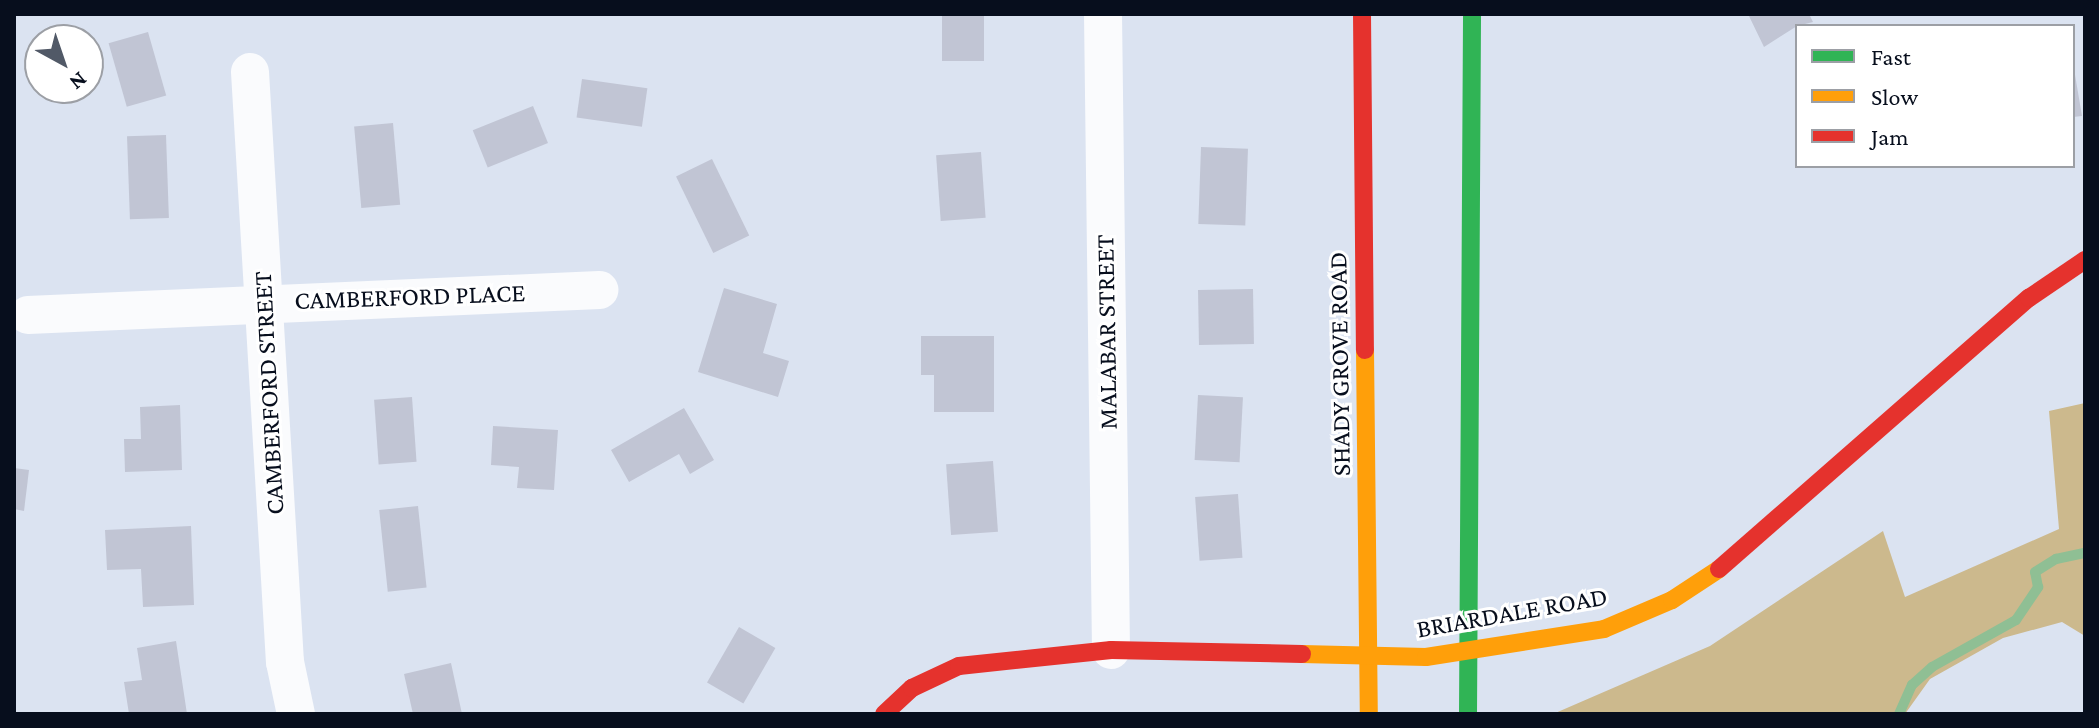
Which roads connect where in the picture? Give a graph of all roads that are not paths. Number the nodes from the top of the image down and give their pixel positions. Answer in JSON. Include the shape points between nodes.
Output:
{"nodes":[{"id":1,"x":1103,"y":14,"type":"edge"},
{"id":2,"x":1362,"y":14,"type":"edge"},
{"id":3,"x":1472,"y":14,"type":"edge"},
{"id":4,"x":250,"y":72,"type":"dead end"},
{"id":5,"x":2085,"y":260,"type":"edge"},
{"id":6,"x":599,"y":290,"type":"dead end"},
{"id":7,"x":263,"y":303,"type":"junction"},
{"id":8,"x":28,"y":315,"type":"dead end"},
{"id":9,"x":1111,"y":650,"type":"junction"},
{"id":10,"x":1467,"y":652,"type":"junction"},
{"id":11,"x":1370,"y":655,"type":"junction"},
{"id":12,"x":296,"y":714,"type":"edge"},
{"id":13,"x":884,"y":714,"type":"edge"},
{"id":14,"x":1369,"y":714,"type":"edge"},
{"id":15,"x":1468,"y":714,"type":"edge"}],
"edges":[{"from":1,"to":9,"type":"street","name":"MALABAR STREET"},
{"from":2,"to":11,"type":"main road","name":"SHADY GROVE ROAD"},
{"from":3,"to":10,"type":"main road"},
{"from":4,"to":7,"type":"street","name":"CAMBERFORD STREET"},
{"from":5,"to":10,"type":"main road","name":"BRIARDALE ROAD","via":[[2029,298],[1734,559],[1672,600],[1604,629]]},
{"from":6,"to":7,"type":"street","name":"CAMBERFORD PLACE"},
{"from":7,"to":8,"type":"street","name":"CAMBERFORD PLACE"},
{"from":7,"to":12,"type":"street","name":"CAMBERFORD STREET","via":[[285,662]]},
{"from":9,"to":11,"type":"main road","name":"BRIARDALE ROAD"},
{"from":9,"to":13,"type":"main road","name":"BRIARDALE ROAD","via":[[959,666],[912,688]]},
{"from":10,"to":11,"type":"main road","name":"BRIARDALE ROAD"},
{"from":10,"to":15,"type":"main road"},
{"from":11,"to":14,"type":"main road","name":"SHADY GROVE ROAD"}]}
